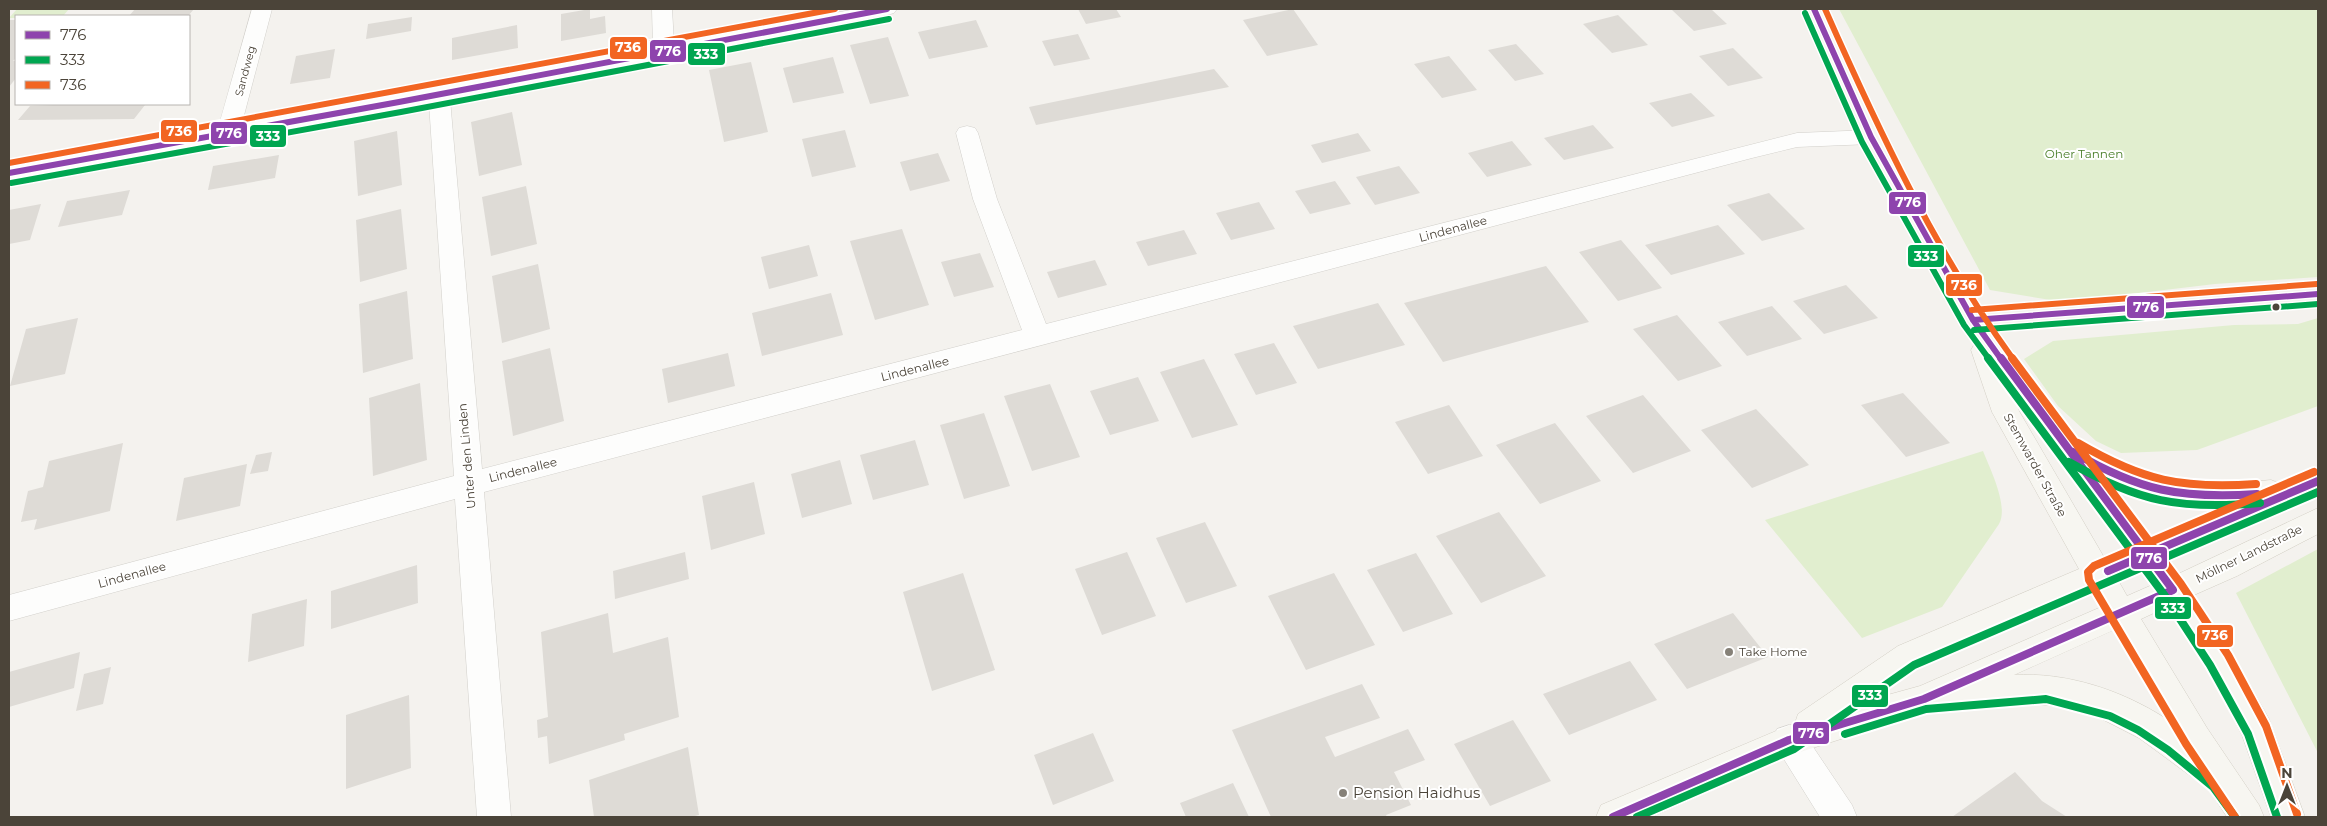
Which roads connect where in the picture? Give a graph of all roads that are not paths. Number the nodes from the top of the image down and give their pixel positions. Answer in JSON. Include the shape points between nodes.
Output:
{"nodes":[{"id":1,"x":262,"y":9,"type":"edge"},
{"id":2,"x":662,"y":9,"type":"edge"},
{"id":3,"x":887,"y":9,"type":"edge"},
{"id":4,"x":1814,"y":9,"type":"edge"},
{"id":5,"x":664,"y":52,"type":"junction"},
{"id":6,"x":439,"y":94,"type":"junction"},
{"id":7,"x":968,"y":133,"type":"dead end"},
{"id":8,"x":228,"y":134,"type":"junction"},
{"id":9,"x":1871,"y":137,"type":"junction"},
{"id":10,"x":9,"y":173,"type":"edge"},
{"id":11,"x":1974,"y":320,"type":"junction"},
{"id":12,"x":1038,"y":337,"type":"junction"},
{"id":13,"x":2063,"y":445,"type":"junction"},
{"id":14,"x":469,"y":484,"type":"junction"},
{"id":15,"x":2309,"y":485,"type":"edge"},
{"id":16,"x":2318,"y":520,"type":"edge"},
{"id":17,"x":2146,"y":555,"type":"junction"},
{"id":18,"x":2098,"y":576,"type":"junction"},
{"id":19,"x":2173,"y":590,"type":"junction"},
{"id":20,"x":9,"y":608,"type":"edge"},
{"id":21,"x":2120,"y":612,"type":"junction"},
{"id":22,"x":1924,"y":699,"type":"junction"},
{"id":23,"x":1789,"y":740,"type":"junction"},
{"id":24,"x":2220,"y":780,"type":"junction"},
{"id":25,"x":494,"y":817,"type":"edge"},
{"id":26,"x":1613,"y":817,"type":"edge"},
{"id":27,"x":1840,"y":817,"type":"edge"},
{"id":28,"x":2247,"y":817,"type":"edge"},
{"id":29,"x":2288,"y":817,"type":"edge"}],
"edges":[{"from":1,"to":8,"type":"street","name":"Sandweg"},
{"from":2,"to":5,"type":"street"},
{"from":3,"to":5,"type":"street"},
{"from":4,"to":9,"type":"main road","name":"Stemwarder Straße"},
{"from":5,"to":6,"type":"street"},
{"from":6,"to":8,"type":"street"},
{"from":6,"to":14,"type":"street","name":"Unter den Linden"},
{"from":7,"to":12,"type":"street","via":[[985,199]]},
{"from":8,"to":10,"type":"street"},
{"from":9,"to":11,"type":"main road","name":"Stemwarder Straße"},
{"from":9,"to":12,"type":"street","name":"Lindenallee","via":[[1821,138],[1788,143]]},
{"from":11,"to":13,"type":"main road","name":"Stemwarder Straße"},
{"from":11,"to":18,"type":"main road","name":"Stemwarder Straße","via":[[2006,412]]},
{"from":12,"to":14,"type":"street","name":"Lindenallee"},
{"from":13,"to":15,"type":"main road","via":[[2096,468],[2129,484],[2171,496],[2208,499]]},
{"from":13,"to":17,"type":"main road","name":"Stemwarder Straße"},
{"from":14,"to":20,"type":"street","name":"Lindenallee"},
{"from":14,"to":25,"type":"street","name":"Unter den Linden"},
{"from":15,"to":17,"type":"main road","name":"Möllner Landstraße"},
{"from":16,"to":19,"type":"main road","name":"Möllner Landstraße"},
{"from":17,"to":18,"type":"main road","name":"Möllner Landstraße"},
{"from":17,"to":19,"type":"main road","name":"Stemwarder Straße"},
{"from":18,"to":21,"type":"main road","name":"Stemwarder Straße"},
{"from":18,"to":23,"type":"main road","name":"Möllner Landstraße","via":[[1909,656]]},
{"from":19,"to":21,"type":"main road","name":"Möllner Landstraße"},
{"from":19,"to":29,"type":"main road","name":"Stemwarder Straße","via":[[2219,660],[2257,730]]},
{"from":21,"to":22,"type":"main road","name":"Möllner Landstraße"},
{"from":21,"to":24,"type":"main road","name":"Stemwarder Straße"},
{"from":22,"to":23,"type":"main road","name":"Möllner Landstraße"},
{"from":22,"to":24,"type":"main road","via":[[2047,690],[2114,706],[2174,742]]},
{"from":23,"to":26,"type":"main road","name":"Möllner Landstraße"},
{"from":23,"to":27,"type":"street"},
{"from":24,"to":28,"type":"main road"}]}
